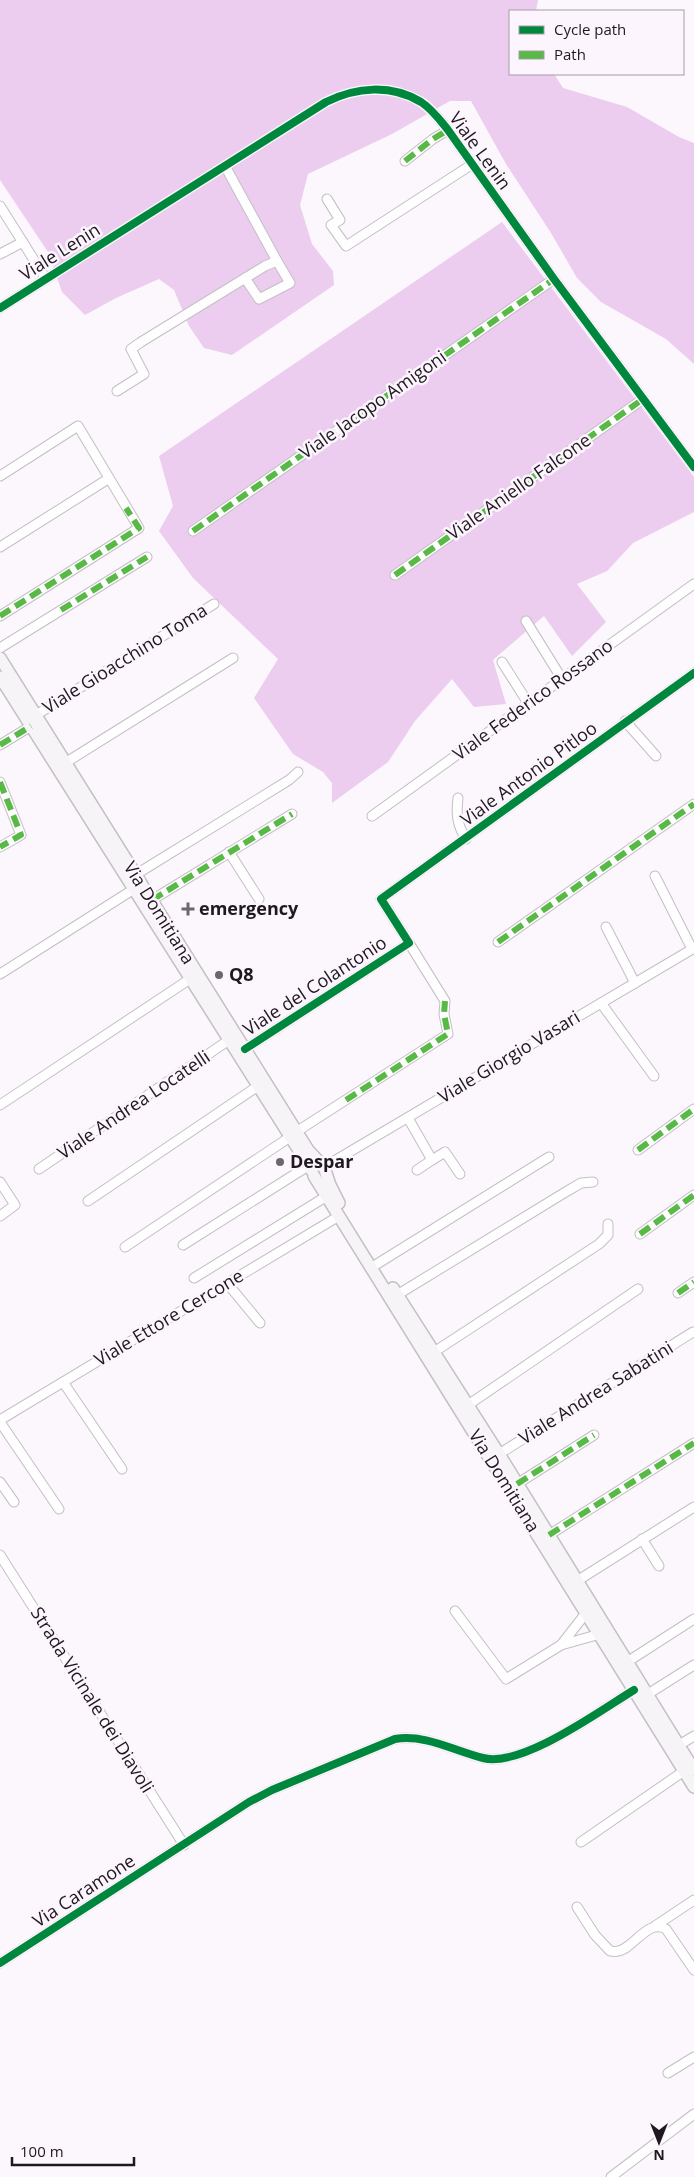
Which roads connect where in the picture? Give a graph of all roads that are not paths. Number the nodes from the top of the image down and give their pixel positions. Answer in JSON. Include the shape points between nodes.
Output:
{"nodes":[{"id":1,"x":448,"y":130,"type":"junction"},
{"id":2,"x":405,"y":161,"type":"dead end"},
{"id":3,"x":471,"y":164,"type":"junction"},
{"id":4,"x":225,"y":166,"type":"junction"},
{"id":5,"x":327,"y":199,"type":"dead end"},
{"id":6,"x":0,"y":206,"type":"edge"},
{"id":7,"x":23,"y":242,"type":"junction"},
{"id":8,"x":0,"y":254,"type":"edge"},
{"id":9,"x":277,"y":261,"type":"junction"},
{"id":10,"x":245,"y":278,"type":"junction"},
{"id":11,"x":46,"y":279,"type":"junction"},
{"id":12,"x":554,"y":279,"type":"junction"},
{"id":13,"x":0,"y":308,"type":"edge"},
{"id":14,"x":117,"y":392,"type":"dead end"},
{"id":15,"x":643,"y":398,"type":"junction"},
{"id":16,"x":694,"y":466,"type":"edge"},
{"id":17,"x":0,"y":476,"type":"edge"},
{"id":18,"x":108,"y":479,"type":"junction"},
{"id":19,"x":193,"y":531,"type":"dead end"},
{"id":20,"x":0,"y":547,"type":"edge"},
{"id":21,"x":147,"y":557,"type":"dead end"},
{"id":22,"x":395,"y":575,"type":"dead end"},
{"id":23,"x":694,"y":584,"type":"edge"},
{"id":24,"x":214,"y":604,"type":"dead end"},
{"id":25,"x":0,"y":616,"type":"edge"},
{"id":26,"x":526,"y":621,"type":"dead end"},
{"id":27,"x":0,"y":648,"type":"edge"},
{"id":28,"x":0,"y":658,"type":"edge"},
{"id":29,"x":233,"y":658,"type":"dead end"},
{"id":30,"x":502,"y":662,"type":"dead end"},
{"id":31,"x":694,"y":673,"type":"edge"},
{"id":32,"x":0,"y":677,"type":"edge"},
{"id":33,"x":562,"y":679,"type":"junction"},
{"id":34,"x":528,"y":703,"type":"junction"},
{"id":35,"x":36,"y":715,"type":"junction"},
{"id":36,"x":625,"y":721,"type":"junction"},
{"id":37,"x":31,"y":726,"type":"junction"},
{"id":38,"x":0,"y":745,"type":"edge"},
{"id":39,"x":656,"y":756,"type":"dead end"},
{"id":40,"x":65,"y":762,"type":"junction"},
{"id":41,"x":298,"y":772,"type":"dead end"},
{"id":42,"x":0,"y":782,"type":"edge"},
{"id":43,"x":458,"y":798,"type":"dead end"},
{"id":44,"x":694,"y":804,"type":"edge"},
{"id":45,"x":292,"y":814,"type":"dead end"},
{"id":46,"x":372,"y":816,"type":"dead end"},
{"id":47,"x":466,"y":839,"type":"junction"},
{"id":48,"x":0,"y":847,"type":"edge"},
{"id":49,"x":229,"y":852,"type":"junction"},
{"id":50,"x":135,"y":875,"type":"junction"},
{"id":51,"x":655,"y":876,"type":"dead end"},
{"id":52,"x":134,"y":890,"type":"junction"},
{"id":53,"x":259,"y":898,"type":"dead end"},
{"id":54,"x":382,"y":899,"type":"joint"},
{"id":55,"x":152,"y":900,"type":"junction"},
{"id":56,"x":606,"y":926,"type":"dead end"},
{"id":57,"x":498,"y":942,"type":"dead end"},
{"id":58,"x":409,"y":943,"type":"junction"},
{"id":59,"x":693,"y":948,"type":"edge"},
{"id":60,"x":0,"y":974,"type":"edge"},
{"id":61,"x":190,"y":979,"type":"junction"},
{"id":62,"x":635,"y":982,"type":"junction"},
{"id":63,"x":601,"y":1003,"type":"junction"},
{"id":64,"x":229,"y":1040,"type":"junction"},
{"id":65,"x":245,"y":1050,"type":"junction"},
{"id":66,"x":654,"y":1076,"type":"dead end"},
{"id":67,"x":258,"y":1086,"type":"junction"},
{"id":68,"x":0,"y":1105,"type":"edge"},
{"id":69,"x":694,"y":1110,"type":"edge"},
{"id":70,"x":408,"y":1118,"type":"junction"},
{"id":71,"x":293,"y":1134,"type":"junction"},
{"id":72,"x":638,"y":1150,"type":"dead end"},
{"id":73,"x":550,"y":1157,"type":"dead end"},
{"id":74,"x":432,"y":1160,"type":"junction"},
{"id":75,"x":39,"y":1169,"type":"dead end"},
{"id":76,"x":318,"y":1169,"type":"junction"},
{"id":77,"x":416,"y":1170,"type":"dead end"},
{"id":78,"x":460,"y":1174,"type":"dead end"},
{"id":79,"x":0,"y":1182,"type":"edge"},
{"id":80,"x":593,"y":1182,"type":"dead end"},
{"id":81,"x":694,"y":1195,"type":"edge"},
{"id":82,"x":327,"y":1196,"type":"junction"},
{"id":83,"x":88,"y":1201,"type":"dead end"},
{"id":84,"x":0,"y":1216,"type":"edge"},
{"id":85,"x":339,"y":1216,"type":"junction"},
{"id":86,"x":608,"y":1224,"type":"dead end"},
{"id":87,"x":640,"y":1234,"type":"dead end"},
{"id":88,"x":183,"y":1245,"type":"dead end"},
{"id":89,"x":125,"y":1248,"type":"dead end"},
{"id":90,"x":377,"y":1264,"type":"junction"},
{"id":91,"x":194,"y":1278,"type":"dead end"},
{"id":92,"x":694,"y":1282,"type":"edge"},
{"id":93,"x":227,"y":1283,"type":"junction"},
{"id":94,"x":638,"y":1289,"type":"dead end"},
{"id":95,"x":678,"y":1293,"type":"dead end"},
{"id":96,"x":397,"y":1295,"type":"junction"},
{"id":97,"x":260,"y":1323,"type":"dead end"},
{"id":98,"x":693,"y":1332,"type":"dead end"},
{"id":99,"x":434,"y":1352,"type":"junction"},
{"id":100,"x":63,"y":1382,"type":"junction"},
{"id":101,"x":468,"y":1405,"type":"junction"},
{"id":102,"x":0,"y":1421,"type":"edge"},
{"id":103,"x":594,"y":1435,"type":"dead end"},
{"id":104,"x":694,"y":1442,"type":"edge"},
{"id":105,"x":499,"y":1454,"type":"junction"},
{"id":106,"x":122,"y":1469,"type":"dead end"},
{"id":107,"x":0,"y":1482,"type":"edge"},
{"id":108,"x":517,"y":1484,"type":"junction"},
{"id":109,"x":14,"y":1502,"type":"dead end"},
{"id":110,"x":694,"y":1507,"type":"edge"},
{"id":111,"x":58,"y":1509,"type":"dead end"},
{"id":112,"x":549,"y":1535,"type":"junction"},
{"id":113,"x":642,"y":1539,"type":"junction"},
{"id":114,"x":0,"y":1555,"type":"edge"},
{"id":115,"x":660,"y":1566,"type":"dead end"},
{"id":116,"x":577,"y":1580,"type":"junction"},
{"id":117,"x":455,"y":1611,"type":"dead end"},
{"id":118,"x":586,"y":1613,"type":"junction"},
{"id":119,"x":694,"y":1619,"type":"edge"},
{"id":120,"x":600,"y":1634,"type":"junction"},
{"id":121,"x":561,"y":1645,"type":"junction"},
{"id":122,"x":627,"y":1662,"type":"junction"},
{"id":123,"x":694,"y":1665,"type":"edge"},
{"id":124,"x":634,"y":1690,"type":"junction"},
{"id":125,"x":648,"y":1694,"type":"junction"},
{"id":126,"x":694,"y":1736,"type":"edge"},
{"id":127,"x":679,"y":1745,"type":"junction"},
{"id":128,"x":689,"y":1770,"type":"edge"},
{"id":129,"x":694,"y":1787,"type":"edge"},
{"id":130,"x":581,"y":1842,"type":"dead end"},
{"id":131,"x":184,"y":1845,"type":"junction"},
{"id":132,"x":694,"y":1900,"type":"edge"},
{"id":133,"x":577,"y":1907,"type":"dead end"},
{"id":134,"x":654,"y":1927,"type":"junction"},
{"id":135,"x":0,"y":1963,"type":"edge"},
{"id":136,"x":694,"y":1970,"type":"edge"},
{"id":137,"x":694,"y":2057,"type":"edge"},
{"id":138,"x":668,"y":2074,"type":"dead end"},
{"id":139,"x":694,"y":2114,"type":"edge"},
{"id":140,"x":611,"y":2177,"type":"edge"}],
"edges":[{"from":1,"to":2,"type":"street"},
{"from":1,"to":3,"type":"street","name":"Viale Lenin"},
{"from":1,"to":4,"type":"street","name":"Viale Lenin","via":[[433,112],[410,96],[384,90],[353,91],[326,102]]},
{"from":3,"to":5,"type":"street","via":[[346,246],[331,225],[340,220]]},
{"from":3,"to":12,"type":"street","name":"Viale Lenin"},
{"from":4,"to":9,"type":"street"},
{"from":4,"to":11,"type":"street","name":"Viale Lenin"},
{"from":6,"to":7,"type":"street"},
{"from":7,"to":8,"type":"street"},
{"from":7,"to":11,"type":"street"},
{"from":9,"to":10,"type":"street"},
{"from":9,"to":10,"type":"street","via":[[290,283],[258,299]]},
{"from":10,"to":14,"type":"street","via":[[131,349],[144,374]]},
{"from":11,"to":13,"type":"street","name":"Viale Lenin"},
{"from":12,"to":15,"type":"street","name":"Viale Lenin"},
{"from":12,"to":19,"type":"street","name":"Viale Jacopo Amigoni"},
{"from":15,"to":16,"type":"street","name":"Viale Lenin"},
{"from":15,"to":22,"type":"street","name":"Viale Aniello Falcone"},
{"from":17,"to":18,"type":"street","via":[[78,426]]},
{"from":18,"to":20,"type":"street"},
{"from":18,"to":25,"type":"street","via":[[138,528]]},
{"from":21,"to":27,"type":"street"},
{"from":23,"to":33,"type":"street","name":"Viale Federico Rossano"},
{"from":24,"to":35,"type":"street","name":"Viale Gioacchino Toma"},
{"from":26,"to":33,"type":"street"},
{"from":28,"to":35,"type":"main road","name":"Via Domitiana"},
{"from":29,"to":40,"type":"street"},
{"from":30,"to":34,"type":"street"},
{"from":31,"to":36,"type":"street","name":"Viale Antonio Pitloo"},
{"from":32,"to":37,"type":"main road","name":"Via Domitiana"},
{"from":33,"to":34,"type":"street","name":"Viale Federico Rossano"},
{"from":34,"to":46,"type":"street","name":"Viale Federico Rossano"},
{"from":35,"to":40,"type":"main road","name":"Via Domitiana"},
{"from":36,"to":39,"type":"street"},
{"from":36,"to":47,"type":"street","name":"Viale Antonio Pitloo"},
{"from":37,"to":38,"type":"street"},
{"from":37,"to":52,"type":"main road","name":"Via Domitiana"},
{"from":40,"to":50,"type":"main road","name":"Via Domitiana"},
{"from":41,"to":50,"type":"street"},
{"from":42,"to":48,"type":"street","via":[[21,835]]},
{"from":43,"to":47,"type":"street","via":[[459,829]]},
{"from":44,"to":57,"type":"street"},
{"from":45,"to":49,"type":"street"},
{"from":47,"to":54,"type":"street","name":"Viale Antonio Pitloo"},
{"from":49,"to":53,"type":"street"},
{"from":49,"to":55,"type":"street"},
{"from":50,"to":55,"type":"main road","name":"Via Domitiana"},
{"from":51,"to":59,"type":"street"},
{"from":52,"to":60,"type":"street"},
{"from":52,"to":61,"type":"main road","name":"Via Domitiana"},
{"from":54,"to":58,"type":"street","name":"Viale del Colantonio"},
{"from":55,"to":65,"type":"main road","name":"Via Domitiana"},
{"from":56,"to":62,"type":"street"},
{"from":58,"to":65,"type":"street","name":"Viale del Colantonio"},
{"from":58,"to":71,"type":"street","via":[[445,1001],[448,1034]]},
{"from":59,"to":62,"type":"street","name":"Viale Giorgio Vasari"},
{"from":61,"to":64,"type":"main road","name":"Via Domitiana"},
{"from":61,"to":68,"type":"street"},
{"from":62,"to":63,"type":"street","name":"Viale Giorgio Vasari"},
{"from":63,"to":66,"type":"street"},
{"from":63,"to":70,"type":"street","name":"Viale Giorgio Vasari"},
{"from":64,"to":67,"type":"main road","name":"Via Domitiana"},
{"from":64,"to":75,"type":"street","name":"Viale Andrea Locatelli"},
{"from":65,"to":71,"type":"main road","name":"Via Domitiana"},
{"from":67,"to":71,"type":"main road","name":"Via Domitiana"},
{"from":67,"to":83,"type":"street"},
{"from":69,"to":72,"type":"street"},
{"from":70,"to":74,"type":"street"},
{"from":70,"to":76,"type":"street","name":"Viale Giorgio Vasari"},
{"from":71,"to":76,"type":"main road","name":"Via Domitiana"},
{"from":71,"to":89,"type":"street"},
{"from":73,"to":90,"type":"street"},
{"from":74,"to":77,"type":"street"},
{"from":74,"to":78,"type":"street","via":[[445,1152]]},
{"from":76,"to":82,"type":"main road","name":"Via Domitiana"},
{"from":76,"to":88,"type":"street","name":"Viale Giorgio Vasari"},
{"from":76,"to":90,"type":"main road","name":"Via Domitiana"},
{"from":79,"to":84,"type":"street","via":[[15,1205]]},
{"from":80,"to":96,"type":"street","via":[[581,1183],[564,1192]]},
{"from":81,"to":87,"type":"street"},
{"from":82,"to":85,"type":"main road","name":"Via Domitiana"},
{"from":82,"to":91,"type":"street"},
{"from":85,"to":93,"type":"street","name":"Viale Ettore Cercone"},
{"from":85,"to":118,"type":"main road","name":"Via Domitiana"},
{"from":86,"to":99,"type":"street","via":[[608,1235],[599,1244]]},
{"from":90,"to":96,"type":"main road","name":"Via Domitiana"},
{"from":92,"to":95,"type":"street"},
{"from":93,"to":97,"type":"street"},
{"from":93,"to":100,"type":"street","name":"Viale Ettore Cercone"},
{"from":94,"to":101,"type":"street"},
{"from":96,"to":99,"type":"main road","name":"Via Domitiana"},
{"from":98,"to":105,"type":"street","name":"Viale Andrea Sabatini"},
{"from":99,"to":101,"type":"main road","name":"Via Domitiana"},
{"from":100,"to":102,"type":"street","name":"Viale Ettore Cercone"},
{"from":100,"to":106,"type":"street"},
{"from":101,"to":105,"type":"main road","name":"Via Domitiana"},
{"from":102,"to":111,"type":"street"},
{"from":103,"to":108,"type":"street"},
{"from":104,"to":112,"type":"street"},
{"from":105,"to":108,"type":"main road","name":"Via Domitiana"},
{"from":107,"to":109,"type":"street"},
{"from":108,"to":112,"type":"main road","name":"Via Domitiana"},
{"from":110,"to":113,"type":"street"},
{"from":112,"to":116,"type":"main road","name":"Via Domitiana"},
{"from":113,"to":115,"type":"street"},
{"from":113,"to":116,"type":"street"},
{"from":114,"to":131,"type":"street","name":"Strada Vicinale dei Diavoli"},
{"from":116,"to":122,"type":"main road","name":"Via Domitiana"},
{"from":117,"to":121,"type":"street","via":[[506,1680]]},
{"from":118,"to":120,"type":"main road","name":"Via Domitiana"},
{"from":118,"to":121,"type":"street"},
{"from":119,"to":122,"type":"street"},
{"from":120,"to":121,"type":"street"},
{"from":120,"to":124,"type":"main road","name":"Via Domitiana"},
{"from":122,"to":125,"type":"main road","name":"Via Domitiana"},
{"from":123,"to":125,"type":"street"},
{"from":124,"to":128,"type":"main road","name":"Via Domitiana"},
{"from":124,"to":131,"type":"street","name":"Via Caramone","via":[[549,1741],[506,1759],[484,1759],[420,1738],[395,1739],[260,1795]]},
{"from":125,"to":127,"type":"main road","name":"Via Domitiana"},
{"from":126,"to":127,"type":"street"},
{"from":127,"to":128,"type":"main road","name":"Via Domitiana"},
{"from":128,"to":129,"type":"main road","name":"Via Domitiana"},
{"from":128,"to":130,"type":"street"},
{"from":131,"to":135,"type":"street","name":"Via Caramone"},
{"from":132,"to":134,"type":"street"},
{"from":133,"to":134,"type":"street","via":[[610,1951],[620,1951]]},
{"from":134,"to":136,"type":"street","via":[[666,1929]]},
{"from":137,"to":138,"type":"street"},
{"from":139,"to":140,"type":"street"}]}
